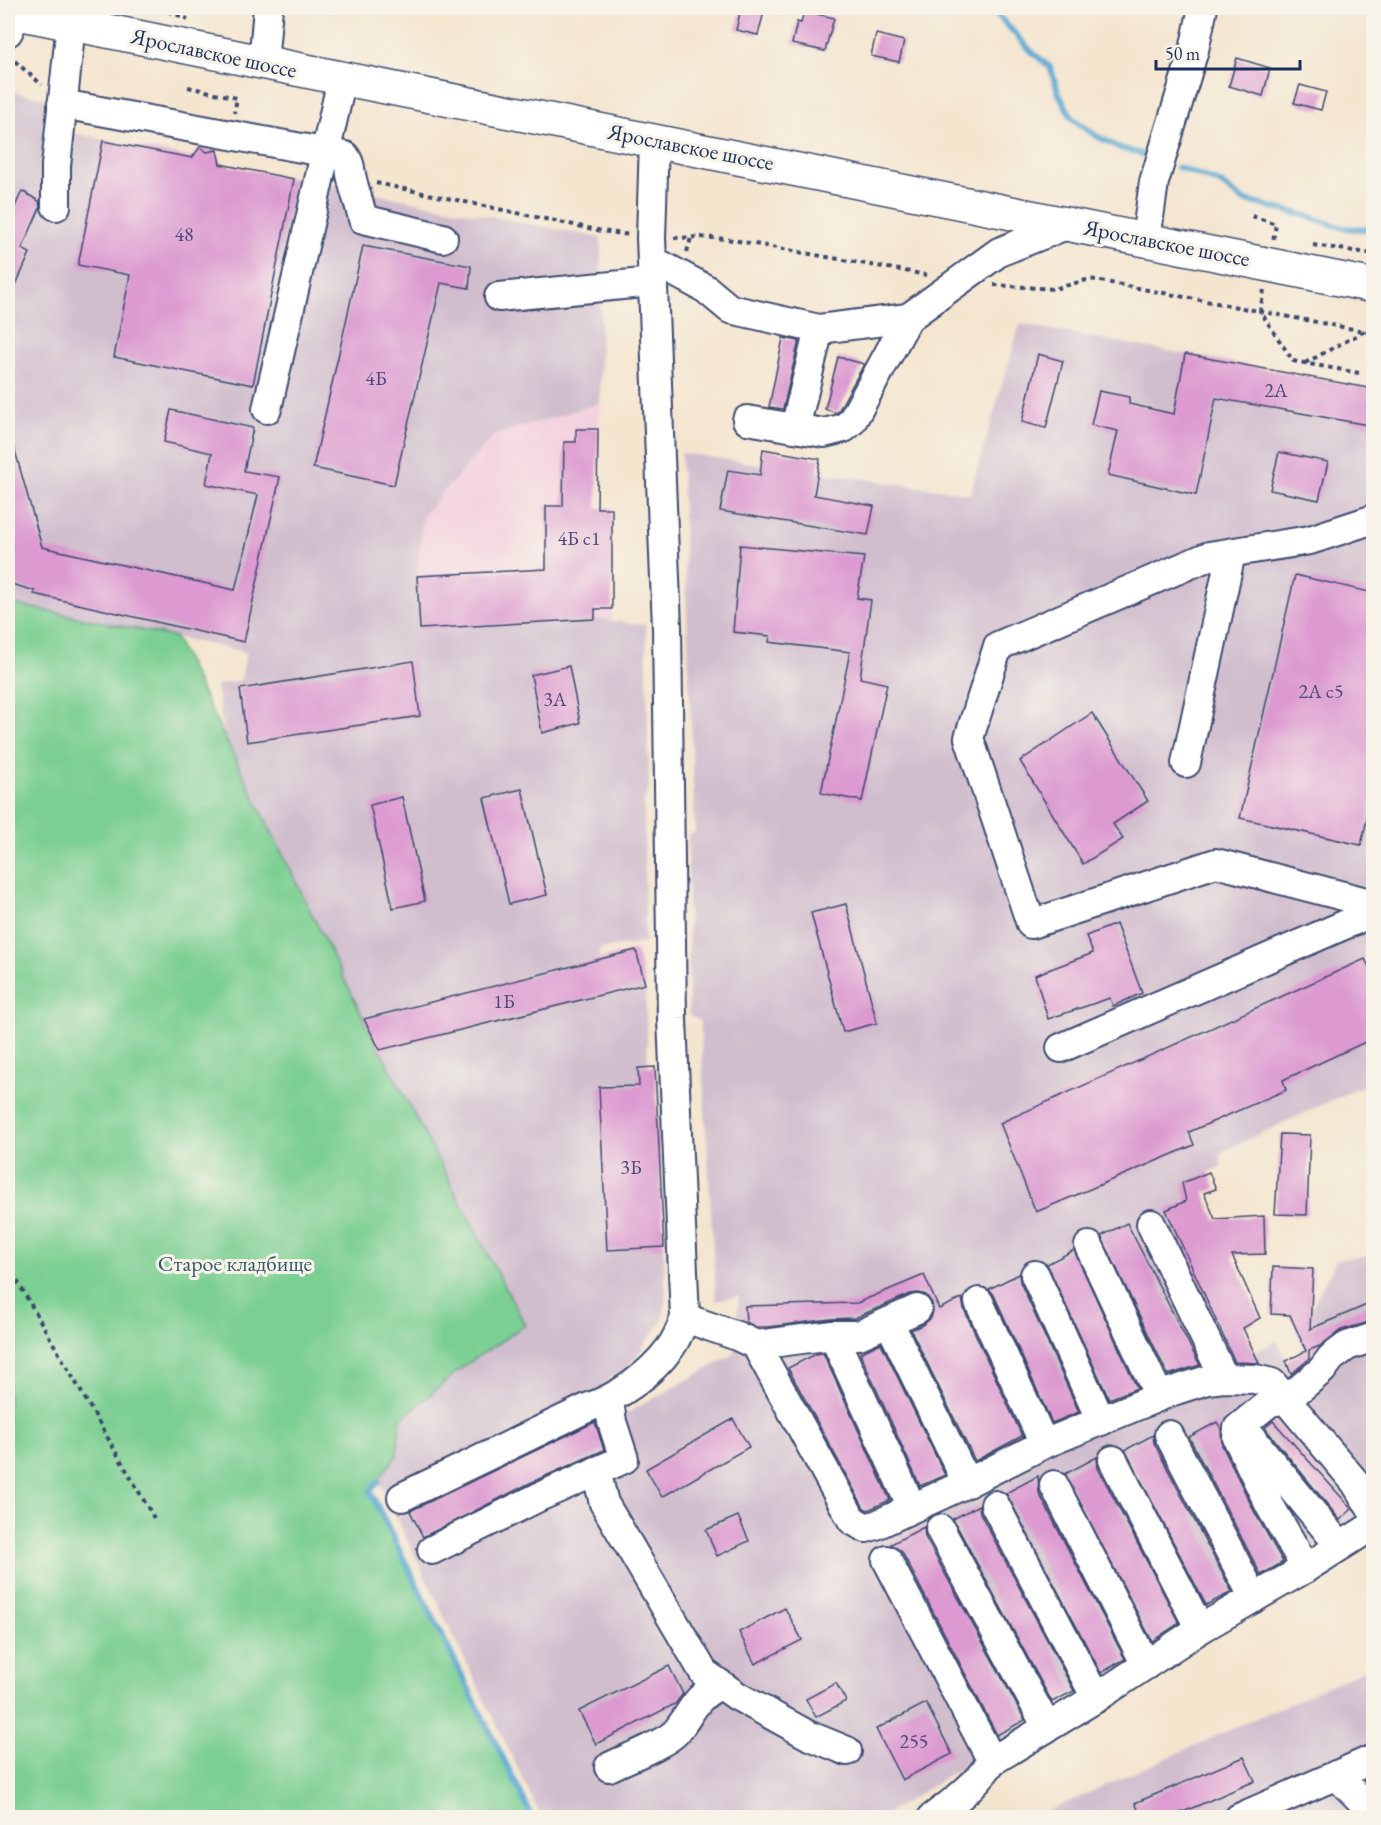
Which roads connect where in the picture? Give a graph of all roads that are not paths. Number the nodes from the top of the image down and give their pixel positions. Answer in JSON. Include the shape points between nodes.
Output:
{"nodes":[{"id":1,"x":268,"y":8,"type":"edge"},
{"id":2,"x":1203,"y":8,"type":"edge"},
{"id":3,"x":11,"y":19,"type":"edge"},
{"id":4,"x":71,"y":24,"type":"junction"},
{"id":5,"x":263,"y":63,"type":"junction"},
{"id":6,"x":342,"y":79,"type":"junction"},
{"id":7,"x":62,"y":104,"type":"junction"},
{"id":8,"x":654,"y":140,"type":"junction"},
{"id":9,"x":326,"y":152,"type":"junction"},
{"id":10,"x":56,"y":206,"type":"dead end"},
{"id":11,"x":1069,"y":224,"type":"junction"},
{"id":12,"x":443,"y":238,"type":"dead end"},
{"id":13,"x":1146,"y":239,"type":"junction"},
{"id":14,"x":652,"y":260,"type":"junction"},
{"id":15,"x":1374,"y":286,"type":"edge"},
{"id":16,"x":499,"y":297,"type":"dead end"},
{"id":17,"x":908,"y":318,"type":"junction"},
{"id":18,"x":819,"y":329,"type":"junction"},
{"id":19,"x":267,"y":409,"type":"dead end"},
{"id":20,"x":747,"y":420,"type":"dead end"},
{"id":21,"x":795,"y":428,"type":"junction"},
{"id":22,"x":1374,"y":519,"type":"edge"},
{"id":23,"x":1231,"y":553,"type":"junction"},
{"id":24,"x":1186,"y":763,"type":"dead end"},
{"id":25,"x":1374,"y":904,"type":"edge"},
{"id":26,"x":1374,"y":912,"type":"edge"},
{"id":27,"x":1060,"y":1048,"type":"dead end"},
{"id":28,"x":1151,"y":1224,"type":"dead end"},
{"id":29,"x":1089,"y":1246,"type":"dead end"},
{"id":30,"x":1035,"y":1275,"type":"dead end"},
{"id":31,"x":979,"y":1302,"type":"dead end"},
{"id":32,"x":917,"y":1309,"type":"dead end"},
{"id":33,"x":686,"y":1318,"type":"junction"},
{"id":34,"x":889,"y":1322,"type":"junction"},
{"id":35,"x":833,"y":1335,"type":"junction"},
{"id":36,"x":1374,"y":1337,"type":"edge"},
{"id":37,"x":756,"y":1345,"type":"junction"},
{"id":38,"x":1224,"y":1378,"type":"junction"},
{"id":39,"x":1159,"y":1396,"type":"junction"},
{"id":40,"x":1284,"y":1400,"type":"junction"},
{"id":41,"x":609,"y":1401,"type":"junction"},
{"id":42,"x":1101,"y":1421,"type":"junction"},
{"id":43,"x":1241,"y":1424,"type":"junction"},
{"id":44,"x":1169,"y":1436,"type":"dead end"},
{"id":45,"x":1044,"y":1444,"type":"junction"},
{"id":46,"x":1113,"y":1460,"type":"dead end"},
{"id":47,"x":596,"y":1471,"type":"junction"},
{"id":48,"x":1364,"y":1473,"type":"edge"},
{"id":49,"x":967,"y":1483,"type":"junction"},
{"id":50,"x":1054,"y":1485,"type":"dead end"},
{"id":51,"x":402,"y":1497,"type":"dead end"},
{"id":52,"x":995,"y":1505,"type":"dead end"},
{"id":53,"x":912,"y":1508,"type":"junction"},
{"id":54,"x":1374,"y":1513,"type":"edge"},
{"id":55,"x":1374,"y":1525,"type":"edge"},
{"id":56,"x":940,"y":1530,"type":"dead end"},
{"id":57,"x":1340,"y":1545,"type":"junction"},
{"id":58,"x":432,"y":1550,"type":"dead end"},
{"id":59,"x":887,"y":1560,"type":"dead end"},
{"id":60,"x":1306,"y":1568,"type":"junction"},
{"id":61,"x":1254,"y":1598,"type":"junction"},
{"id":62,"x":1200,"y":1629,"type":"junction"},
{"id":63,"x":1146,"y":1665,"type":"junction"},
{"id":64,"x":720,"y":1685,"type":"junction"},
{"id":65,"x":1096,"y":1698,"type":"junction"},
{"id":66,"x":1047,"y":1727,"type":"junction"},
{"id":67,"x":847,"y":1751,"type":"dead end"},
{"id":68,"x":1373,"y":1759,"type":"edge"},
{"id":69,"x":992,"y":1761,"type":"junction"},
{"id":70,"x":609,"y":1767,"type":"dead end"},
{"id":71,"x":1336,"y":1775,"type":"junction"},
{"id":72,"x":1374,"y":1813,"type":"edge"},
{"id":73,"x":932,"y":1818,"type":"edge"},
{"id":74,"x":1239,"y":1818,"type":"edge"}],
"edges":[{"from":1,"to":5,"type":"street"},
{"from":2,"to":13,"type":"street","via":[[1154,182]]},
{"from":3,"to":4,"type":"main road","name":"Ярославское шоссе"},
{"from":4,"to":5,"type":"main road","name":"Ярославское шоссе"},
{"from":4,"to":7,"type":"street"},
{"from":5,"to":6,"type":"main road","name":"Ярославское шоссе"},
{"from":6,"to":8,"type":"main road","name":"Ярославское шоссе"},
{"from":6,"to":9,"type":"street"},
{"from":7,"to":9,"type":"street"},
{"from":7,"to":10,"type":"street"},
{"from":8,"to":11,"type":"main road","name":"Ярославское шоссе"},
{"from":8,"to":14,"type":"street"},
{"from":9,"to":12,"type":"street","via":[[345,156],[351,165],[363,219]]},
{"from":9,"to":19,"type":"street"},
{"from":11,"to":13,"type":"main road","name":"Ярославское шоссе"},
{"from":11,"to":17,"type":"street","via":[[999,252]]},
{"from":13,"to":15,"type":"main road","name":"Ярославское шоссе","via":[[1275,248]]},
{"from":14,"to":16,"type":"street"},
{"from":14,"to":18,"type":"street","via":[[716,296],[730,309]]},
{"from":14,"to":33,"type":"street","via":[[667,627],[672,1019]]},
{"from":17,"to":18,"type":"street"},
{"from":17,"to":21,"type":"street","via":[[852,421],[844,428],[824,433]]},
{"from":18,"to":21,"type":"street"},
{"from":20,"to":21,"type":"street"},
{"from":22,"to":23,"type":"street","via":[[1310,540]]},
{"from":23,"to":24,"type":"street"},
{"from":23,"to":25,"type":"street","via":[[1209,556],[998,646],[969,738],[1031,924],[1216,863]]},
{"from":26,"to":27,"type":"street"},
{"from":28,"to":38,"type":"street"},
{"from":29,"to":39,"type":"street"},
{"from":30,"to":42,"type":"street"},
{"from":31,"to":45,"type":"street"},
{"from":32,"to":34,"type":"street"},
{"from":33,"to":37,"type":"street"},
{"from":33,"to":41,"type":"street","via":[[672,1346],[656,1364]]},
{"from":34,"to":35,"type":"street","via":[[860,1335]]},
{"from":34,"to":49,"type":"street"},
{"from":35,"to":37,"type":"street"},
{"from":35,"to":53,"type":"street"},
{"from":36,"to":40,"type":"street","via":[[1347,1346]]},
{"from":37,"to":53,"type":"street","via":[[852,1520],[866,1528]]},
{"from":38,"to":39,"type":"street"},
{"from":38,"to":40,"type":"street","via":[[1256,1378],[1272,1383]]},
{"from":39,"to":42,"type":"street"},
{"from":40,"to":43,"type":"street","via":[[1269,1402]]},
{"from":40,"to":48,"type":"street","via":[[1323,1441]]},
{"from":41,"to":47,"type":"street","via":[[624,1458]]},
{"from":41,"to":51,"type":"street"},
{"from":42,"to":45,"type":"street"},
{"from":43,"to":57,"type":"street"},
{"from":43,"to":60,"type":"street","via":[[1237,1438]]},
{"from":44,"to":61,"type":"street"},
{"from":45,"to":49,"type":"street"},
{"from":46,"to":62,"type":"street"},
{"from":47,"to":58,"type":"street"},
{"from":47,"to":64,"type":"street","via":[[604,1503],[704,1673]]},
{"from":48,"to":54,"type":"street"},
{"from":49,"to":53,"type":"street"},
{"from":50,"to":63,"type":"street"},
{"from":52,"to":65,"type":"street"},
{"from":55,"to":57,"type":"street"},
{"from":56,"to":66,"type":"street"},
{"from":57,"to":60,"type":"street"},
{"from":59,"to":69,"type":"street"},
{"from":60,"to":61,"type":"street"},
{"from":61,"to":62,"type":"street"},
{"from":62,"to":63,"type":"street"},
{"from":63,"to":65,"type":"street"},
{"from":64,"to":67,"type":"street","via":[[808,1735]]},
{"from":64,"to":70,"type":"street","via":[[706,1692],[675,1733]]},
{"from":65,"to":66,"type":"street"},
{"from":66,"to":69,"type":"street"},
{"from":68,"to":71,"type":"street"},
{"from":69,"to":73,"type":"street","via":[[965,1794]]},
{"from":71,"to":72,"type":"street"},
{"from":71,"to":74,"type":"street"}]}
